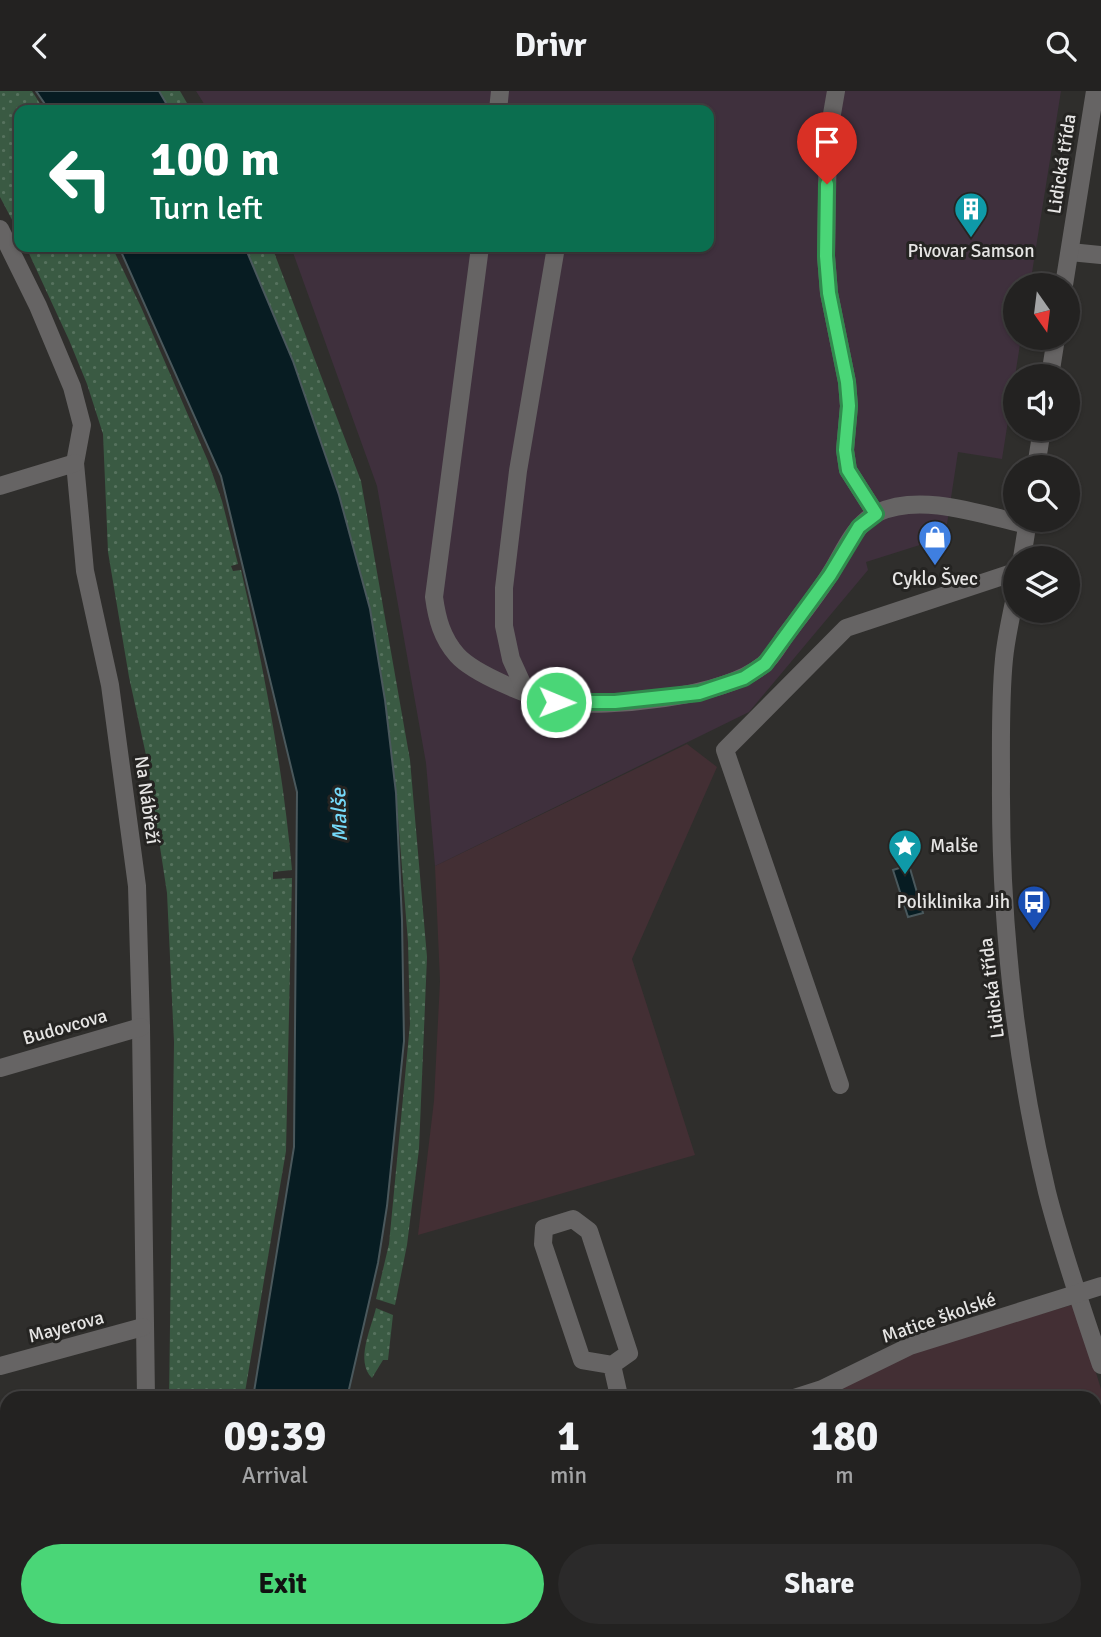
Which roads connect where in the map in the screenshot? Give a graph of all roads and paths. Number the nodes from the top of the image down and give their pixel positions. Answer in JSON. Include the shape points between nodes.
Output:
{"nodes":[{"id":1,"x":836,"y":91,"type":"edge"},
{"id":2,"x":1095,"y":91,"type":"edge"},
{"id":3,"x":0,"y":229,"type":"edge"},
{"id":4,"x":479,"y":252,"type":"edge"},
{"id":5,"x":555,"y":252,"type":"edge"},
{"id":6,"x":1070,"y":252,"type":"junction"},
{"id":7,"x":1101,"y":255,"type":"edge"},
{"id":8,"x":1066,"y":273,"type":"edge"},
{"id":9,"x":75,"y":463,"type":"junction"},
{"id":10,"x":0,"y":486,"type":"edge"},
{"id":11,"x":876,"y":514,"type":"junction"},
{"id":12,"x":1003,"y":518,"type":"edge"},
{"id":13,"x":1003,"y":576,"type":"edge"},
{"id":14,"x":1010,"y":623,"type":"edge"},
{"id":15,"x":526,"y":692,"type":"junction"},
{"id":16,"x":141,"y":1027,"type":"junction"},
{"id":17,"x":0,"y":1068,"type":"edge"},
{"id":18,"x":840,"y":1085,"type":"dead end"},
{"id":19,"x":1101,"y":1286,"type":"edge"},
{"id":20,"x":1078,"y":1294,"type":"junction"},
{"id":21,"x":143,"y":1327,"type":"junction"},
{"id":22,"x":612,"y":1365,"type":"junction"},
{"id":23,"x":1101,"y":1365,"type":"edge"},
{"id":24,"x":0,"y":1366,"type":"edge"},
{"id":25,"x":146,"y":1391,"type":"edge"},
{"id":26,"x":619,"y":1391,"type":"edge"},
{"id":27,"x":816,"y":1391,"type":"edge"}],
"edges":[{"from":1,"to":11,"type":"street","via":[[828,137],[829,293],[847,382],[848,470]]},
{"from":2,"to":6,"type":"street","name":"Lidická třída"},
{"from":3,"to":9,"type":"street","name":"Na Nábřeží","via":[[72,387],[82,425]]},
{"from":4,"to":15,"type":"street","via":[[434,597],[437,620],[458,657],[495,680]]},
{"from":5,"to":15,"type":"street","via":[[518,471],[504,588],[506,637]]},
{"from":6,"to":7,"type":"street"},
{"from":6,"to":8,"type":"street","name":"Lidická třída"},
{"from":9,"to":10,"type":"street"},
{"from":9,"to":16,"type":"street","name":"Na Nábřeží","via":[[85,571],[110,685],[137,886]]},
{"from":11,"to":12,"type":"street","via":[[897,507],[950,506]]},
{"from":11,"to":15,"type":"street","via":[[859,527],[765,664],[744,678],[699,693],[615,702],[556,702]]},
{"from":13,"to":18,"type":"street","via":[[846,628],[725,750]]},
{"from":14,"to":20,"type":"street","name":"Lidická třída","via":[[1000,748],[1000,837],[1008,949],[1025,1077],[1048,1193]]},
{"from":16,"to":17,"type":"street","name":"Budovcova"},
{"from":16,"to":21,"type":"street","name":"Na Nábřeží"},
{"from":19,"to":20,"type":"street","name":"Matice školské"},
{"from":20,"to":23,"type":"street","name":"Lidická třída"},
{"from":20,"to":27,"type":"street","name":"Matice školské","via":[[910,1346]]},
{"from":21,"to":24,"type":"street","name":"Mayerova"},
{"from":21,"to":25,"type":"street","name":"Na Nábřeží"},
{"from":22,"to":22,"type":"street","via":[[629,1353],[589,1231],[573,1219],[544,1228],[543,1244],[582,1360]]},
{"from":22,"to":26,"type":"street"}]}
